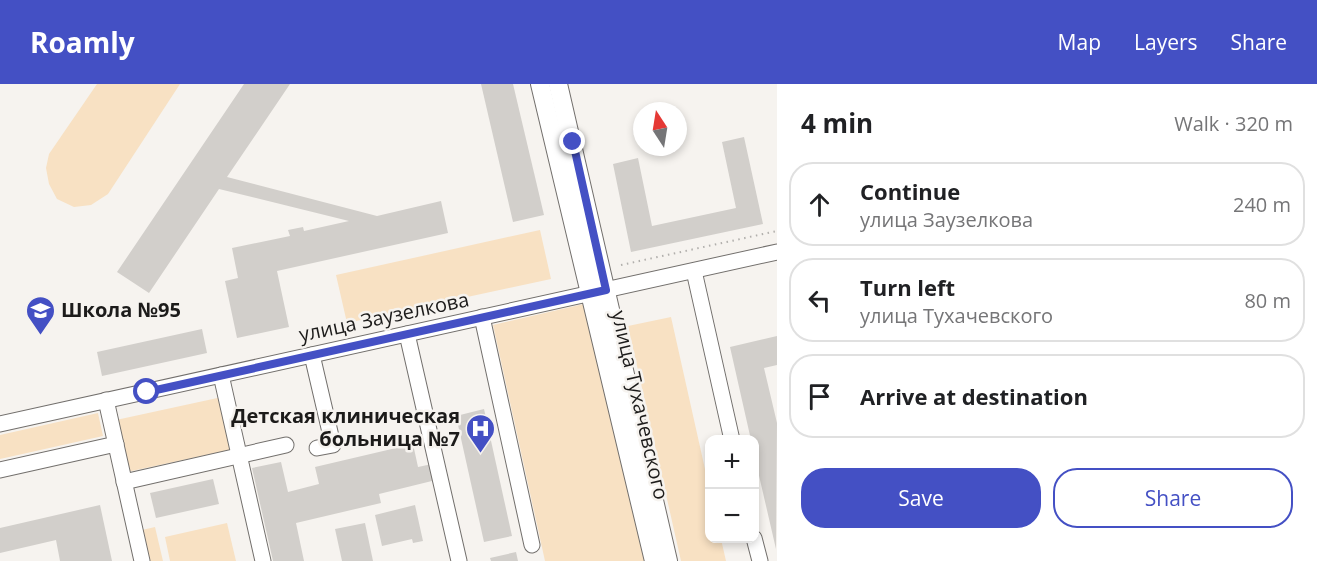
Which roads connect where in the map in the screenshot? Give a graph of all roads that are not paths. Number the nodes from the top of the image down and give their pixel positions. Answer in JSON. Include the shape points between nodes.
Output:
{"nodes":[{"id":1,"x":540,"y":84,"type":"edge"},
{"id":2,"x":558,"y":84,"type":"edge"},
{"id":3,"x":777,"y":252,"type":"edge"},
{"id":4,"x":694,"y":271,"type":"junction"},
{"id":5,"x":598,"y":291,"type":"junction"},
{"id":6,"x":482,"y":317,"type":"junction"},
{"id":7,"x":407,"y":334,"type":"junction"},
{"id":8,"x":312,"y":355,"type":"junction"},
{"id":9,"x":221,"y":375,"type":"junction"},
{"id":10,"x":106,"y":400,"type":"junction"},
{"id":11,"x":0,"y":424,"type":"edge"},
{"id":12,"x":731,"y":435,"type":"edge"},
{"id":13,"x":116,"y":444,"type":"junction"},
{"id":14,"x":286,"y":445,"type":"dead end"},
{"id":15,"x":316,"y":448,"type":"dead end"},
{"id":16,"x":239,"y":456,"type":"junction"},
{"id":17,"x":0,"y":470,"type":"edge"},
{"id":18,"x":124,"y":482,"type":"junction"},
{"id":19,"x":755,"y":543,"type":"edge"},
{"id":20,"x":532,"y":545,"type":"dead end"},
{"id":21,"x":142,"y":561,"type":"edge"},
{"id":22,"x":263,"y":561,"type":"edge"},
{"id":23,"x":459,"y":561,"type":"edge"},
{"id":24,"x":654,"y":561,"type":"edge"},
{"id":25,"x":668,"y":561,"type":"edge"},
{"id":26,"x":760,"y":561,"type":"edge"}],
"edges":[{"from":1,"to":5,"type":"main road","name":"улица Тухачевского"},
{"from":2,"to":5,"type":"main road","name":"улица Тухачевского"},
{"from":3,"to":4,"type":"street","name":"улица Заузелкова"},
{"from":4,"to":5,"type":"street","name":"улица Заузелкова"},
{"from":4,"to":12,"type":"street"},
{"from":5,"to":6,"type":"street","name":"улица Заузелкова"},
{"from":5,"to":24,"type":"main road","name":"улица Тухачевского"},
{"from":5,"to":25,"type":"main road","name":"улица Тухачевского"},
{"from":6,"to":7,"type":"street","name":"улица Заузелкова"},
{"from":6,"to":20,"type":"street"},
{"from":7,"to":8,"type":"street","name":"улица Заузелкова"},
{"from":7,"to":23,"type":"street"},
{"from":8,"to":9,"type":"street","name":"улица Заузелкова"},
{"from":8,"to":15,"type":"street","via":[[333,445]]},
{"from":9,"to":10,"type":"street","name":"улица Заузелкова"},
{"from":9,"to":16,"type":"street"},
{"from":10,"to":11,"type":"street","name":"улица Заузелкова"},
{"from":10,"to":13,"type":"street"},
{"from":13,"to":17,"type":"street"},
{"from":13,"to":18,"type":"street"},
{"from":14,"to":16,"type":"street"},
{"from":16,"to":18,"type":"street"},
{"from":16,"to":22,"type":"street"},
{"from":18,"to":21,"type":"street"},
{"from":19,"to":26,"type":"street"}]}
